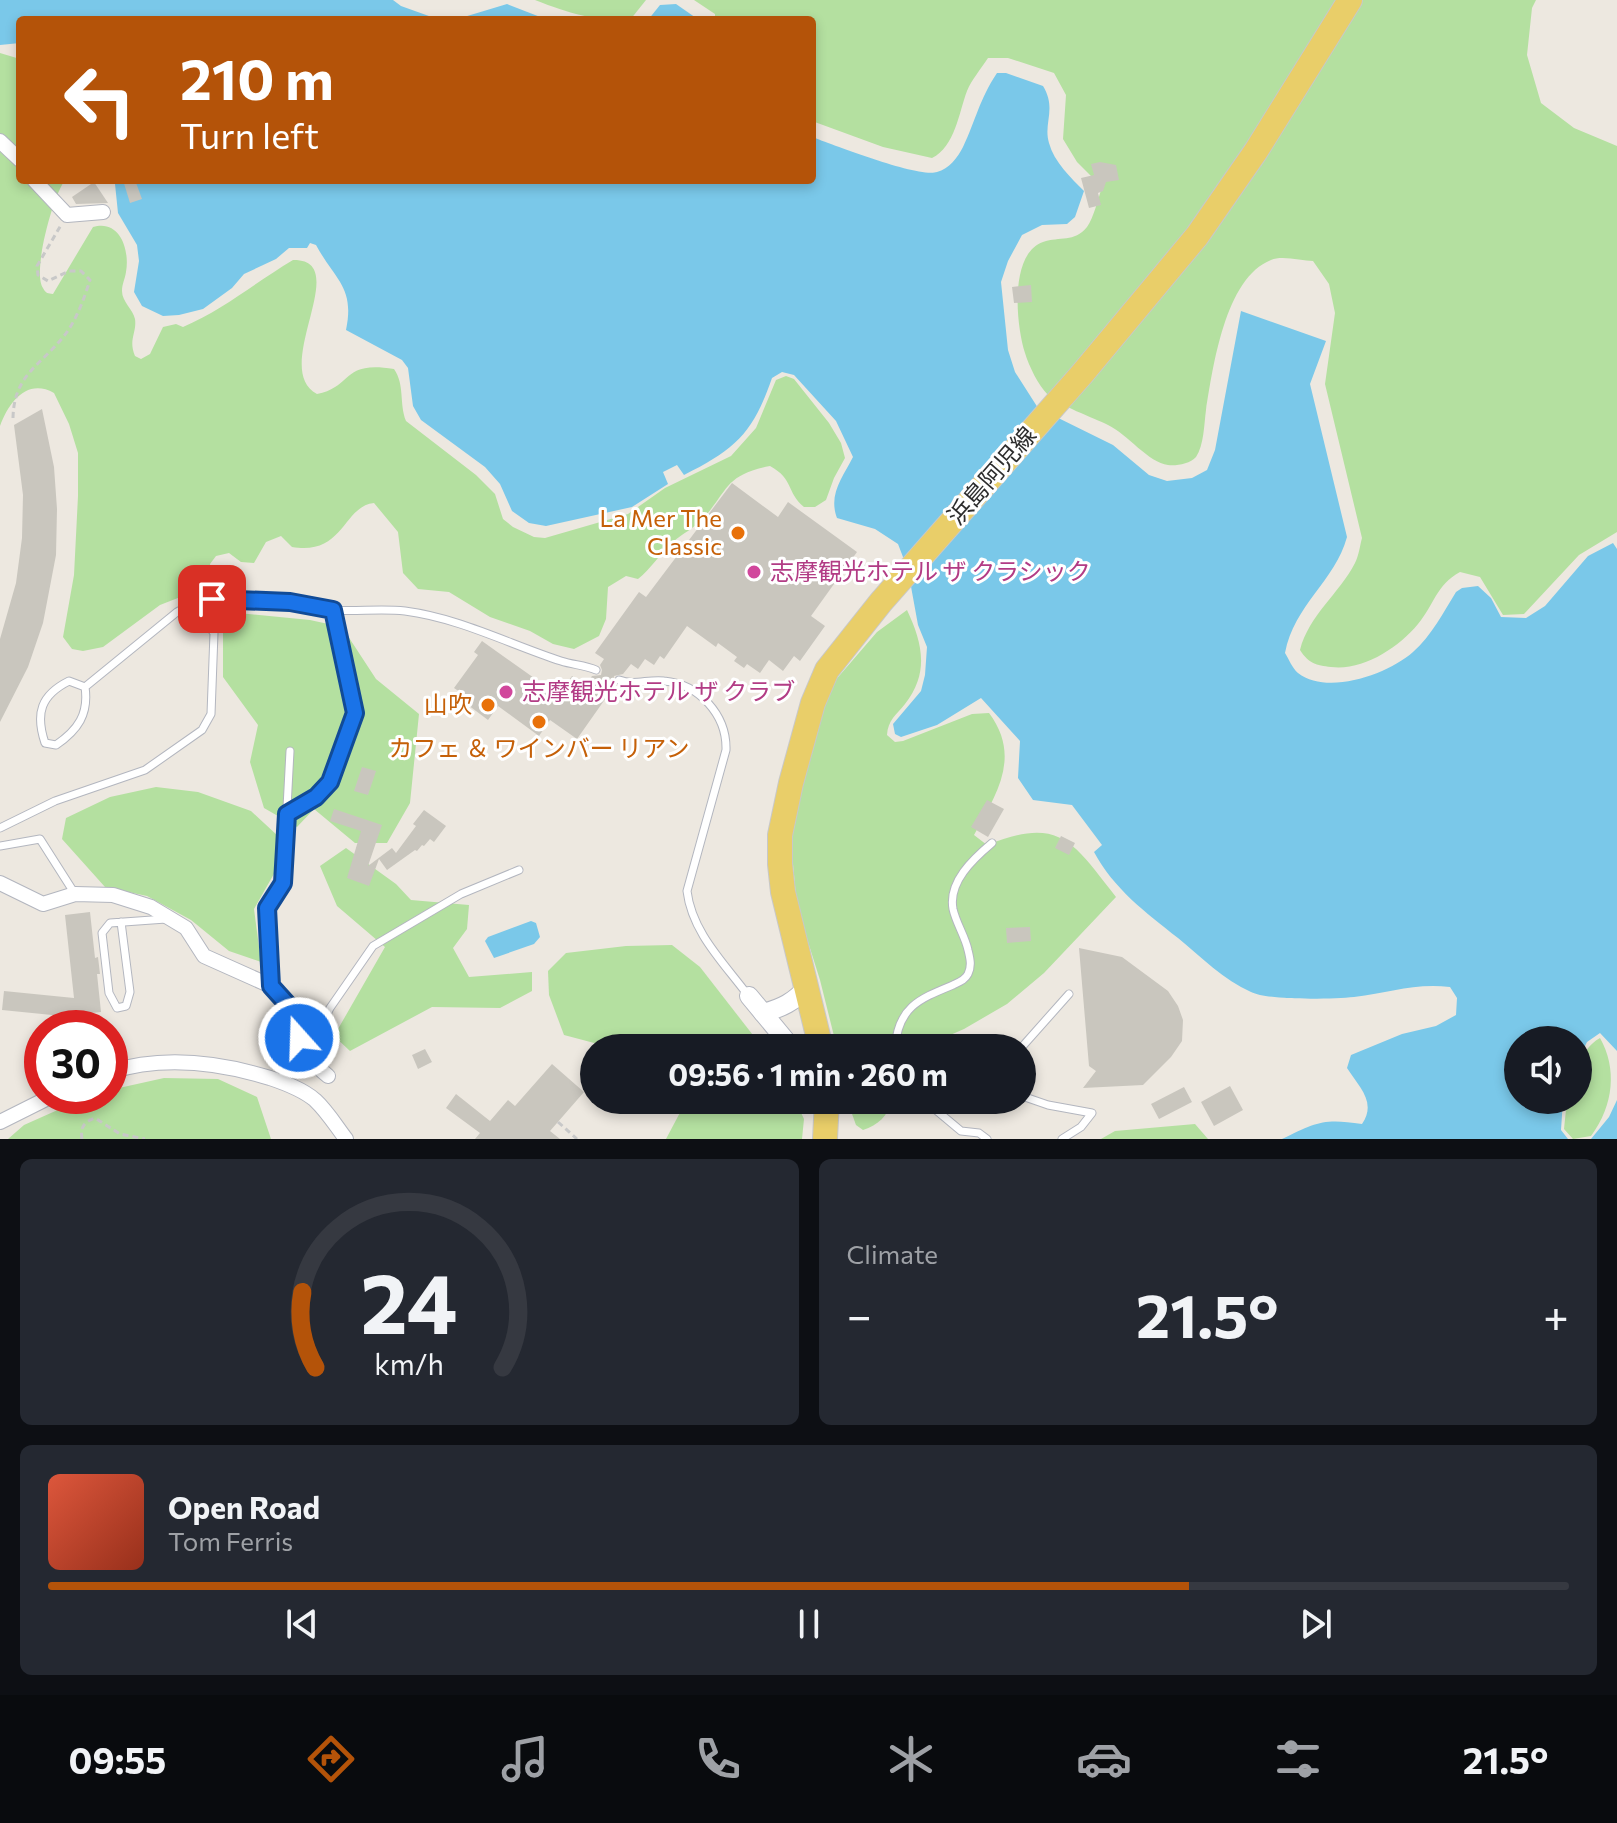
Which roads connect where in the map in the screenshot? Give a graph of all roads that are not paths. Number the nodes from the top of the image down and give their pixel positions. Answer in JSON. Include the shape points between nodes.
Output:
{"nodes":[{"id":1,"x":1350,"y":0,"type":"edge"},
{"id":2,"x":0,"y":141,"type":"edge"},
{"id":3,"x":16,"y":156,"type":"edge"},
{"id":4,"x":38,"y":184,"type":"edge"},
{"id":5,"x":103,"y":212,"type":"dead end"},
{"id":6,"x":190,"y":604,"type":"junction"},
{"id":7,"x":333,"y":610,"type":"junction"},
{"id":8,"x":596,"y":670,"type":"dead end"},
{"id":9,"x":619,"y":680,"type":"dead end"},
{"id":10,"x":85,"y":687,"type":"junction"},
{"id":11,"x":290,"y":751,"type":"dead end"},
{"id":12,"x":287,"y":814,"type":"junction"},
{"id":13,"x":0,"y":828,"type":"edge"},
{"id":14,"x":992,"y":843,"type":"dead end"},
{"id":15,"x":0,"y":846,"type":"edge"},
{"id":16,"x":519,"y":870,"type":"dead end"},
{"id":17,"x":0,"y":883,"type":"edge"},
{"id":18,"x":75,"y":894,"type":"junction"},
{"id":19,"x":172,"y":919,"type":"junction"},
{"id":20,"x":121,"y":922,"type":"junction"},
{"id":21,"x":271,"y":986,"type":"junction"},
{"id":22,"x":807,"y":987,"type":"junction"},
{"id":23,"x":1069,"y":994,"type":"dead end"},
{"id":24,"x":749,"y":996,"type":"joint"},
{"id":25,"x":763,"y":1013,"type":"junction"},
{"id":26,"x":780,"y":1034,"type":"edge"},
{"id":27,"x":818,"y":1034,"type":"edge"},
{"id":28,"x":897,"y":1034,"type":"edge"},
{"id":29,"x":1033,"y":1034,"type":"edge"},
{"id":30,"x":307,"y":1054,"type":"junction"},
{"id":31,"x":128,"y":1069,"type":"edge"},
{"id":32,"x":328,"y":1076,"type":"dead end"},
{"id":33,"x":1036,"y":1101,"type":"edge"},
{"id":34,"x":24,"y":1110,"type":"edge"},
{"id":35,"x":826,"y":1114,"type":"edge"},
{"id":36,"x":941,"y":1114,"type":"edge"},
{"id":37,"x":0,"y":1122,"type":"edge"},
{"id":38,"x":346,"y":1139,"type":"edge"},
{"id":39,"x":825,"y":1139,"type":"edge"},
{"id":40,"x":987,"y":1139,"type":"edge"},
{"id":41,"x":1062,"y":1139,"type":"edge"}],
"edges":[{"from":1,"to":22,"type":"main road","name":"浜島阿児線","via":[[1197,236],[827,670],[813,703],[780,835],[783,892]]},
{"from":2,"to":3,"type":"street"},
{"from":4,"to":5,"type":"street","via":[[67,215]]},
{"from":6,"to":7,"type":"lane","via":[[212,599],[290,602]]},
{"from":6,"to":10,"type":"lane"},
{"from":6,"to":13,"type":"lane","via":[[214,633],[211,714],[202,730],[145,770],[55,801]]},
{"from":7,"to":8,"type":"lane","via":[[409,611]]},
{"from":7,"to":12,"type":"lane","via":[[355,713],[330,782]]},
{"from":9,"to":24,"type":"lane","via":[[684,686],[712,708],[724,726],[726,750],[687,891],[697,928]]},
{"from":10,"to":10,"type":"lane","via":[[88,705],[80,723],[56,745],[45,743],[41,708],[52,689],[69,681]]},
{"from":11,"to":12,"type":"lane"},
{"from":12,"to":21,"type":"lane","via":[[283,883],[267,908]]},
{"from":14,"to":28,"type":"lane","via":[[952,892],[971,961],[968,976],[907,1010]]},
{"from":15,"to":18,"type":"lane","via":[[40,839]]},
{"from":16,"to":30,"type":"lane","via":[[461,894],[373,946],[330,1008]]},
{"from":17,"to":18,"type":"street","via":[[43,904]]},
{"from":18,"to":19,"type":"street","via":[[113,895]]},
{"from":19,"to":20,"type":"lane"},
{"from":19,"to":21,"type":"street","via":[[186,928],[204,956]]},
{"from":20,"to":20,"type":"lane","via":[[110,923],[102,933],[109,993],[117,1008],[126,1006],[130,992]]},
{"from":21,"to":30,"type":"street","via":[[289,1006]]},
{"from":22,"to":25,"type":"street","via":[[797,999]]},
{"from":22,"to":27,"type":"main road","name":"浜島阿児線"},
{"from":23,"to":29,"type":"lane"},
{"from":24,"to":25,"type":"street"},
{"from":25,"to":26,"type":"street"},
{"from":30,"to":32,"type":"street"},
{"from":31,"to":38,"type":"street","via":[[168,1061],[242,1069],[314,1099]]},
{"from":33,"to":41,"type":"lane","via":[[1092,1113]]},
{"from":34,"to":37,"type":"street"},
{"from":35,"to":39,"type":"main road"},
{"from":36,"to":40,"type":"lane","via":[[961,1131]]}]}
